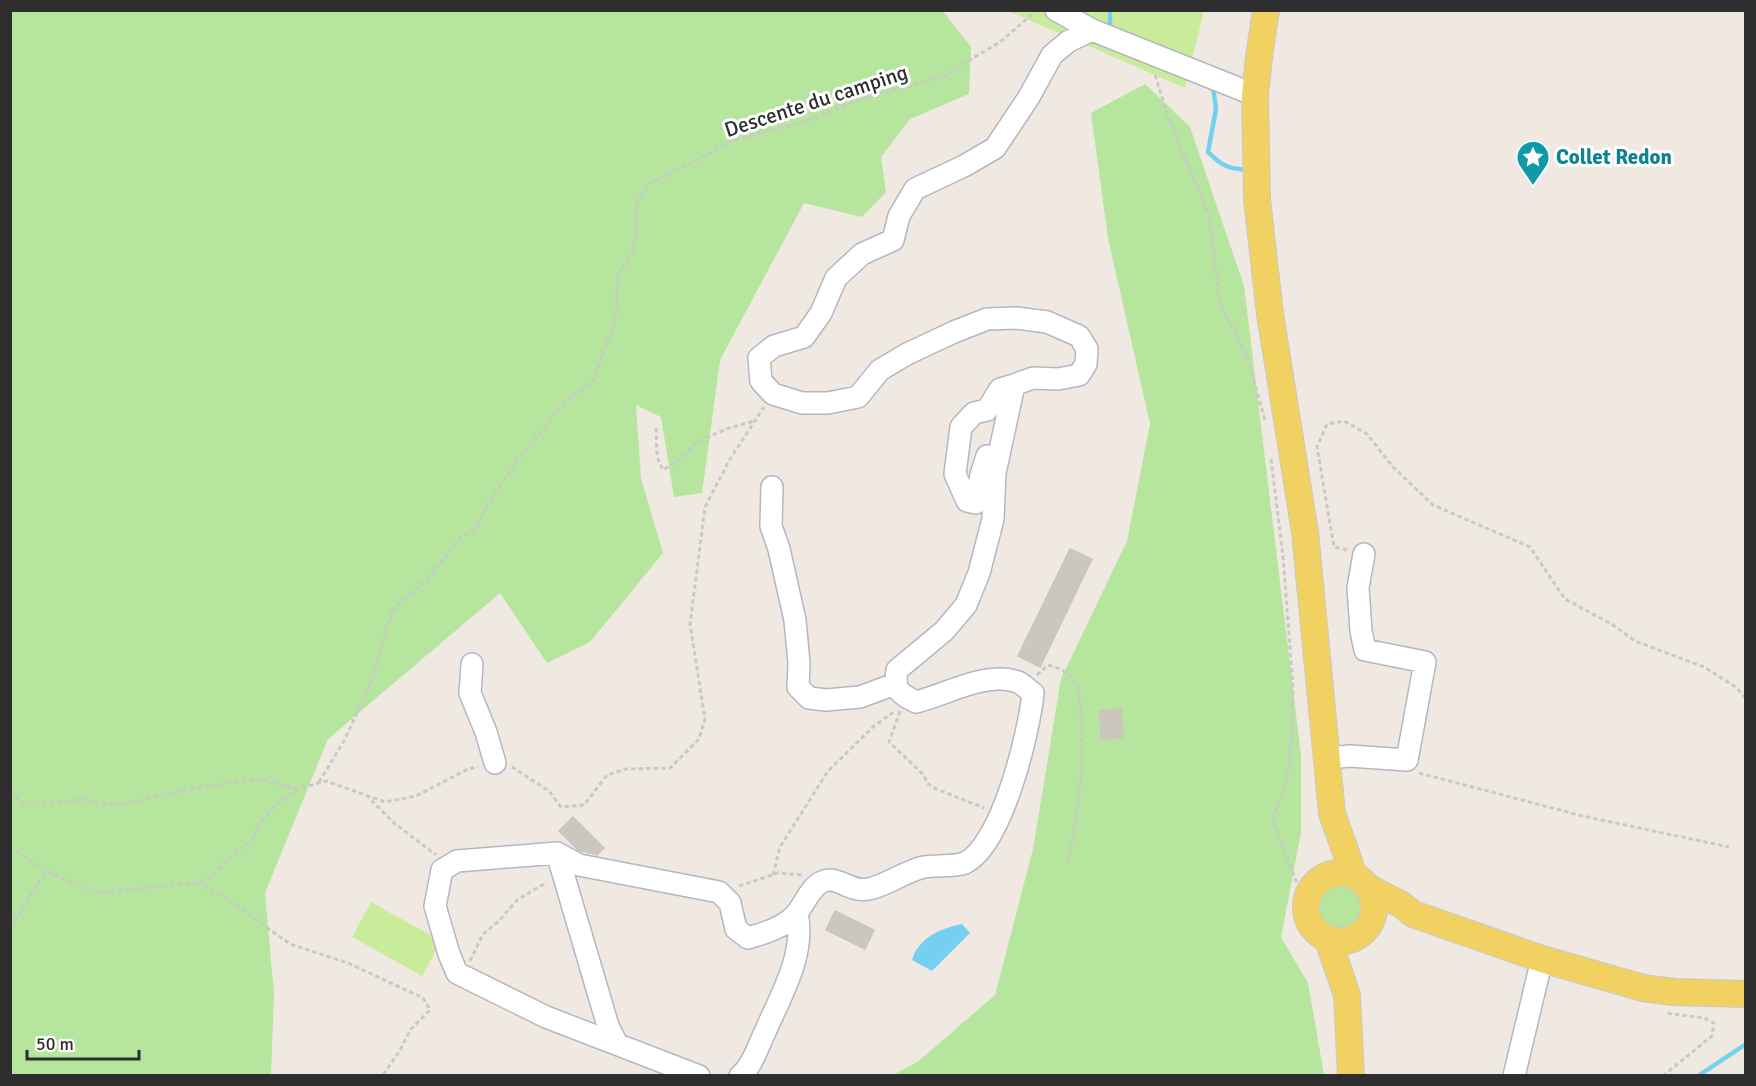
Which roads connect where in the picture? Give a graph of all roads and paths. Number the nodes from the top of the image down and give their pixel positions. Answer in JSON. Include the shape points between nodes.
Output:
{"nodes":[{"id":1,"x":1037,"y":10,"type":"edge"},
{"id":2,"x":1056,"y":10,"type":"edge"},
{"id":3,"x":1266,"y":10,"type":"edge"},
{"id":4,"x":1092,"y":30,"type":"junction"},
{"id":5,"x":1131,"y":46,"type":"junction"},
{"id":6,"x":1255,"y":95,"type":"junction"},
{"id":7,"x":1014,"y":385,"type":"junction"},
{"id":8,"x":773,"y":394,"type":"junction"},
{"id":9,"x":755,"y":420,"type":"junction"},
{"id":10,"x":1268,"y":427,"type":"dead end"},
{"id":11,"x":656,"y":428,"type":"dead end"},
{"id":12,"x":1002,"y":440,"type":"junction"},
{"id":13,"x":1270,"y":451,"type":"dead end"},
{"id":14,"x":772,"y":487,"type":"dead end"},
{"id":15,"x":1364,"y":554,"type":"joint"},
{"id":16,"x":472,"y":664,"type":"dead end"},
{"id":17,"x":895,"y":684,"type":"junction"},
{"id":18,"x":1026,"y":687,"type":"junction"},
{"id":19,"x":1746,"y":699,"type":"edge"},
{"id":20,"x":1328,"y":758,"type":"junction"},
{"id":21,"x":1407,"y":760,"type":"junction"},
{"id":22,"x":495,"y":763,"type":"junction"},
{"id":23,"x":318,"y":783,"type":"junction"},
{"id":24,"x":298,"y":789,"type":"junction"},
{"id":25,"x":10,"y":791,"type":"edge"},
{"id":26,"x":365,"y":795,"type":"junction"},
{"id":27,"x":1332,"y":813,"type":"junction"},
{"id":28,"x":1000,"y":814,"type":"junction"},
{"id":29,"x":10,"y":847,"type":"edge"},
{"id":30,"x":1729,"y":847,"type":"dead end"},
{"id":31,"x":557,"y":853,"type":"junction"},
{"id":32,"x":1068,"y":860,"type":"dead end"},
{"id":33,"x":450,"y":866,"type":"junction"},
{"id":34,"x":46,"y":871,"type":"junction"},
{"id":35,"x":563,"y":875,"type":"junction"},
{"id":36,"x":773,"y":875,"type":"junction"},
{"id":37,"x":820,"y":882,"type":"junction"},
{"id":38,"x":1361,"y":882,"type":"junction"},
{"id":39,"x":196,"y":883,"type":"junction"},
{"id":40,"x":1316,"y":884,"type":"junction"},
{"id":41,"x":718,"y":892,"type":"junction"},
{"id":42,"x":797,"y":913,"type":"junction"},
{"id":43,"x":1413,"y":914,"type":"junction"},
{"id":44,"x":10,"y":928,"type":"edge"},
{"id":45,"x":1366,"y":929,"type":"junction"},
{"id":46,"x":1328,"y":939,"type":"junction"},
{"id":47,"x":1542,"y":959,"type":"junction"},
{"id":48,"x":463,"y":976,"type":"junction"},
{"id":49,"x":1746,"y":994,"type":"edge"},
{"id":50,"x":1347,"y":995,"type":"junction"},
{"id":51,"x":1659,"y":1011,"type":"dead end"},
{"id":52,"x":617,"y":1044,"type":"junction"},
{"id":53,"x":382,"y":1076,"type":"edge"},
{"id":54,"x":699,"y":1076,"type":"edge"},
{"id":55,"x":740,"y":1076,"type":"edge"},
{"id":56,"x":1351,"y":1076,"type":"edge"},
{"id":57,"x":1514,"y":1076,"type":"edge"},
{"id":58,"x":1663,"y":1076,"type":"edge"}],
"edges":[{"from":1,"to":23,"type":"path","name":"Descente du camping","via":[[1000,42],[943,76],[855,101],[810,120],[730,141],[648,184],[638,202],[634,250],[620,272],[616,316],[594,380],[562,405],[518,460],[488,503],[476,529],[461,537],[429,576],[392,611],[372,683]]},
{"from":2,"to":4,"type":"lane"},
{"from":3,"to":6,"type":"main road"},
{"from":4,"to":5,"type":"lane"},
{"from":4,"to":8,"type":"lane","via":[[1069,41],[1052,56],[995,148],[915,189],[899,216],[893,240],[862,254],[836,278],[821,313],[804,337],[774,346],[759,358],[761,381]]},
{"from":5,"to":6,"type":"lane"},
{"from":5,"to":10,"type":"path","via":[[1155,75],[1209,216],[1220,304],[1246,356]]},
{"from":6,"to":20,"type":"main road","via":[[1257,199],[1270,314],[1305,531]]},
{"from":7,"to":8,"type":"lane","via":[[1033,378],[1079,375],[1086,364],[1088,349],[1079,336],[1047,322],[987,319],[880,370],[858,397],[802,403]]},
{"from":7,"to":12,"type":"lane"},
{"from":7,"to":12,"type":"lane","via":[[1000,389],[987,410],[974,412],[961,427],[955,474],[967,501],[976,503],[989,452]]},
{"from":8,"to":9,"type":"path"},
{"from":9,"to":11,"type":"path","via":[[697,442],[663,470],[657,457]]},
{"from":9,"to":22,"type":"path","via":[[705,507],[690,624],[705,719],[699,740],[670,768],[626,769],[607,775],[584,805],[561,807],[549,791],[502,761]]},
{"from":12,"to":17,"type":"lane","via":[[995,473],[993,519],[966,605],[944,631],[897,670]]},
{"from":13,"to":40,"type":"path","via":[[1293,687],[1290,761],[1272,820],[1297,883]]},
{"from":14,"to":17,"type":"lane","via":[[771,526],[795,620],[798,687],[809,698],[826,700],[860,698]]},
{"from":15,"to":19,"type":"path","via":[[1334,547],[1317,447],[1328,424],[1344,421],[1367,434],[1392,466],[1433,505],[1530,547],[1565,599],[1635,641],[1704,667],[1737,688]]},
{"from":15,"to":21,"type":"lane","via":[[1358,588],[1365,650],[1425,662]]},
{"from":16,"to":22,"type":"lane","via":[[470,693]]},
{"from":17,"to":18,"type":"lane","via":[[900,694],[916,702],[998,679]]},
{"from":18,"to":28,"type":"lane","via":[[1033,693],[1032,709],[1022,753]]},
{"from":18,"to":32,"type":"path","via":[[1048,665],[1061,669],[1078,684],[1083,727],[1081,781]]},
{"from":20,"to":21,"type":"lane"},
{"from":20,"to":27,"type":"main road"},
{"from":21,"to":30,"type":"path","via":[[1412,772],[1583,816]]},
{"from":22,"to":26,"type":"path","via":[[468,769],[416,796],[385,802]]},
{"from":23,"to":24,"type":"path"},
{"from":23,"to":26,"type":"path","via":[[326,781]]},
{"from":24,"to":25,"type":"path","via":[[259,779],[104,804],[81,799],[55,804],[22,803]]},
{"from":24,"to":39,"type":"path","via":[[259,824],[252,841],[227,859],[211,878]]},
{"from":26,"to":33,"type":"path"},
{"from":27,"to":38,"type":"main road"},
{"from":27,"to":40,"type":"main road"},
{"from":28,"to":36,"type":"path","via":[[934,788],[889,742],[902,707],[874,726],[828,771],[780,847]]},
{"from":28,"to":37,"type":"lane","via":[[986,844],[964,863],[921,867],[859,891],[832,879]]},
{"from":29,"to":34,"type":"path"},
{"from":31,"to":33,"type":"lane","via":[[457,861]]},
{"from":31,"to":35,"type":"lane"},
{"from":31,"to":41,"type":"lane","via":[[579,865]]},
{"from":33,"to":48,"type":"lane","via":[[442,870],[435,906],[449,954],[457,973]]},
{"from":34,"to":39,"type":"path","via":[[95,893]]},
{"from":34,"to":44,"type":"path"},
{"from":35,"to":48,"type":"path","via":[[517,900],[483,934]]},
{"from":35,"to":52,"type":"lane","via":[[608,1026]]},
{"from":36,"to":37,"type":"path","via":[[801,874]]},
{"from":36,"to":41,"type":"path"},
{"from":37,"to":42,"type":"lane"},
{"from":38,"to":40,"type":"main road","via":[[1339,873]]},
{"from":38,"to":43,"type":"main road"},
{"from":38,"to":45,"type":"main road","via":[[1374,899],[1374,911]]},
{"from":39,"to":53,"type":"path","via":[[223,896],[291,944],[348,963],[423,998],[430,1010],[411,1029]]},
{"from":40,"to":46,"type":"main road","via":[[1306,905],[1308,919]]},
{"from":41,"to":42,"type":"lane","via":[[730,903],[736,929],[748,938],[771,932]]},
{"from":42,"to":55,"type":"lane","via":[[800,925],[788,983],[751,1063]]},
{"from":43,"to":45,"type":"main road"},
{"from":43,"to":47,"type":"main road"},
{"from":45,"to":46,"type":"main road","via":[[1343,942]]},
{"from":45,"to":50,"type":"main road"},
{"from":46,"to":50,"type":"main road"},
{"from":47,"to":49,"type":"main road","via":[[1643,988]]},
{"from":47,"to":57,"type":"lane"},
{"from":48,"to":52,"type":"lane","via":[[546,1017]]},
{"from":50,"to":56,"type":"main road"},
{"from":51,"to":58,"type":"path","via":[[1714,1023],[1712,1036]]},
{"from":52,"to":54,"type":"lane"}]}
